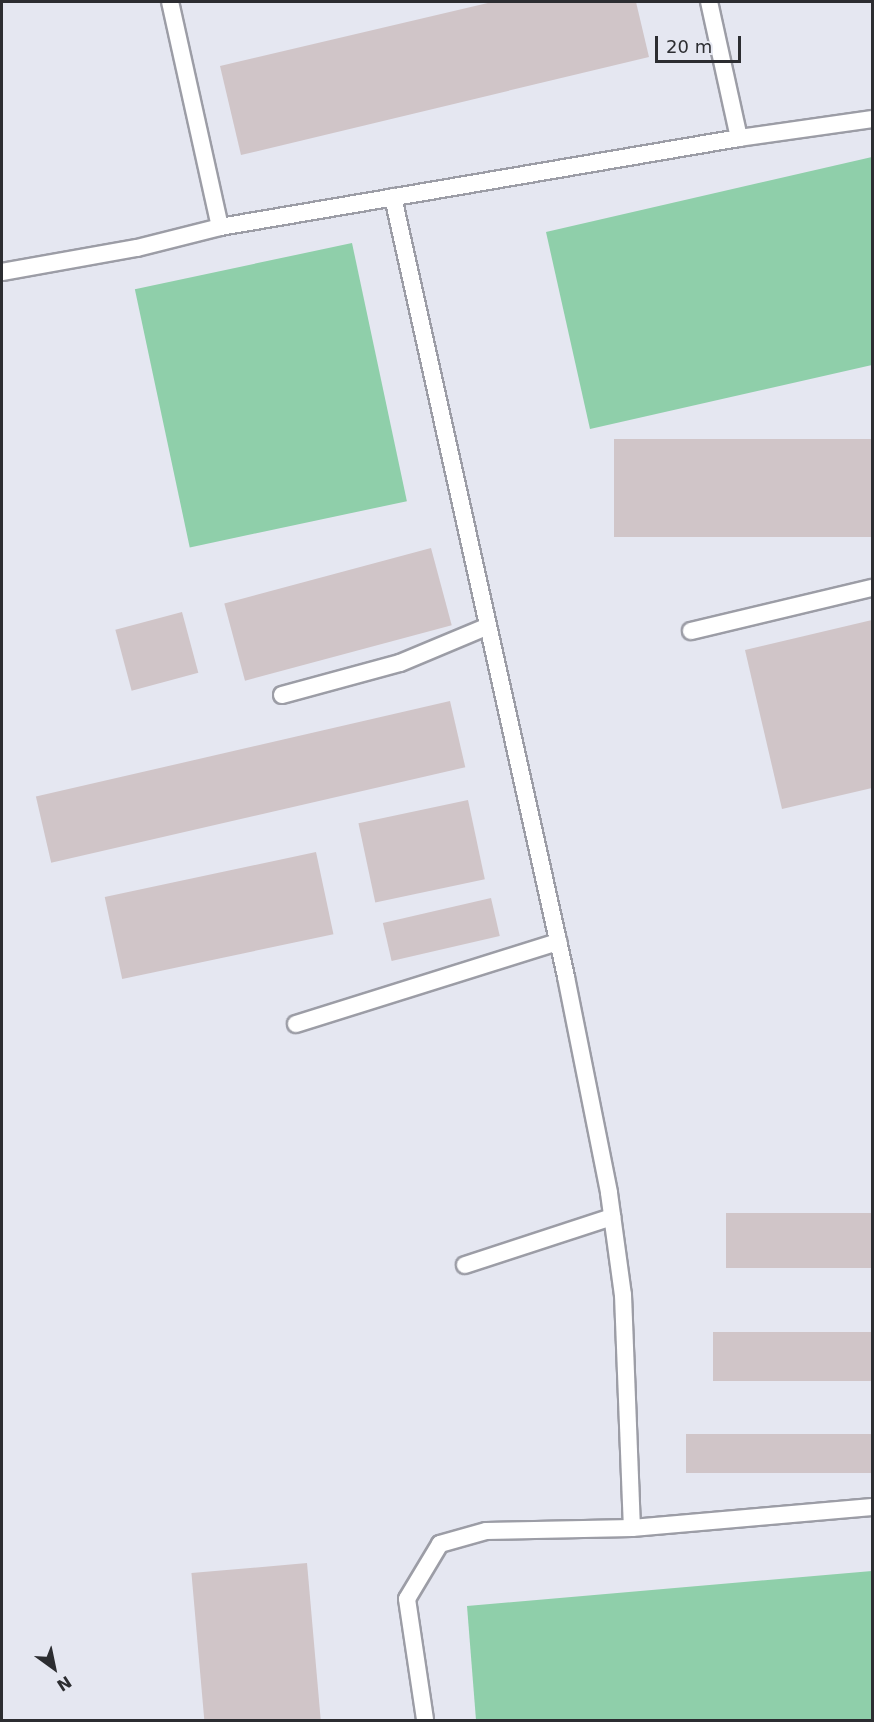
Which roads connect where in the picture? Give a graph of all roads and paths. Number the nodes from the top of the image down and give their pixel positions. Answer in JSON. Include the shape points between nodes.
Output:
{"nodes":[{"id":1,"x":170,"y":2,"type":"edge"},
{"id":2,"x":709,"y":2,"type":"edge"},
{"id":3,"x":873,"y":119,"type":"edge"},
{"id":4,"x":739,"y":138,"type":"junction"},
{"id":5,"x":393,"y":197,"type":"junction"},
{"id":6,"x":220,"y":227,"type":"junction"},
{"id":7,"x":2,"y":272,"type":"edge"},
{"id":8,"x":873,"y":588,"type":"edge"},
{"id":9,"x":486,"y":627,"type":"junction"},
{"id":10,"x":691,"y":631,"type":"dead end"},
{"id":11,"x":282,"y":694,"type":"dead end"},
{"id":12,"x":558,"y":942,"type":"junction"},
{"id":13,"x":296,"y":1024,"type":"dead end"},
{"id":14,"x":612,"y":1217,"type":"junction"},
{"id":15,"x":465,"y":1265,"type":"dead end"},
{"id":16,"x":873,"y":1507,"type":"edge"},
{"id":17,"x":632,"y":1528,"type":"junction"},
{"id":18,"x":425,"y":1720,"type":"edge"}],
"edges":[{"from":1,"to":6,"type":"lane"},
{"from":2,"to":4,"type":"lane"},
{"from":3,"to":4,"type":"lane"},
{"from":4,"to":5,"type":"lane"},
{"from":5,"to":6,"type":"lane"},
{"from":5,"to":9,"type":"lane"},
{"from":6,"to":7,"type":"lane","via":[[137,248]]},
{"from":8,"to":10,"type":"lane"},
{"from":9,"to":11,"type":"lane","via":[[400,663]]},
{"from":9,"to":12,"type":"lane"},
{"from":12,"to":13,"type":"lane"},
{"from":12,"to":14,"type":"lane"},
{"from":14,"to":15,"type":"lane"},
{"from":14,"to":17,"type":"lane","via":[[623,1294]]},
{"from":16,"to":17,"type":"lane"},
{"from":17,"to":18,"type":"lane","via":[[486,1531],[440,1544],[407,1599]]}]}
